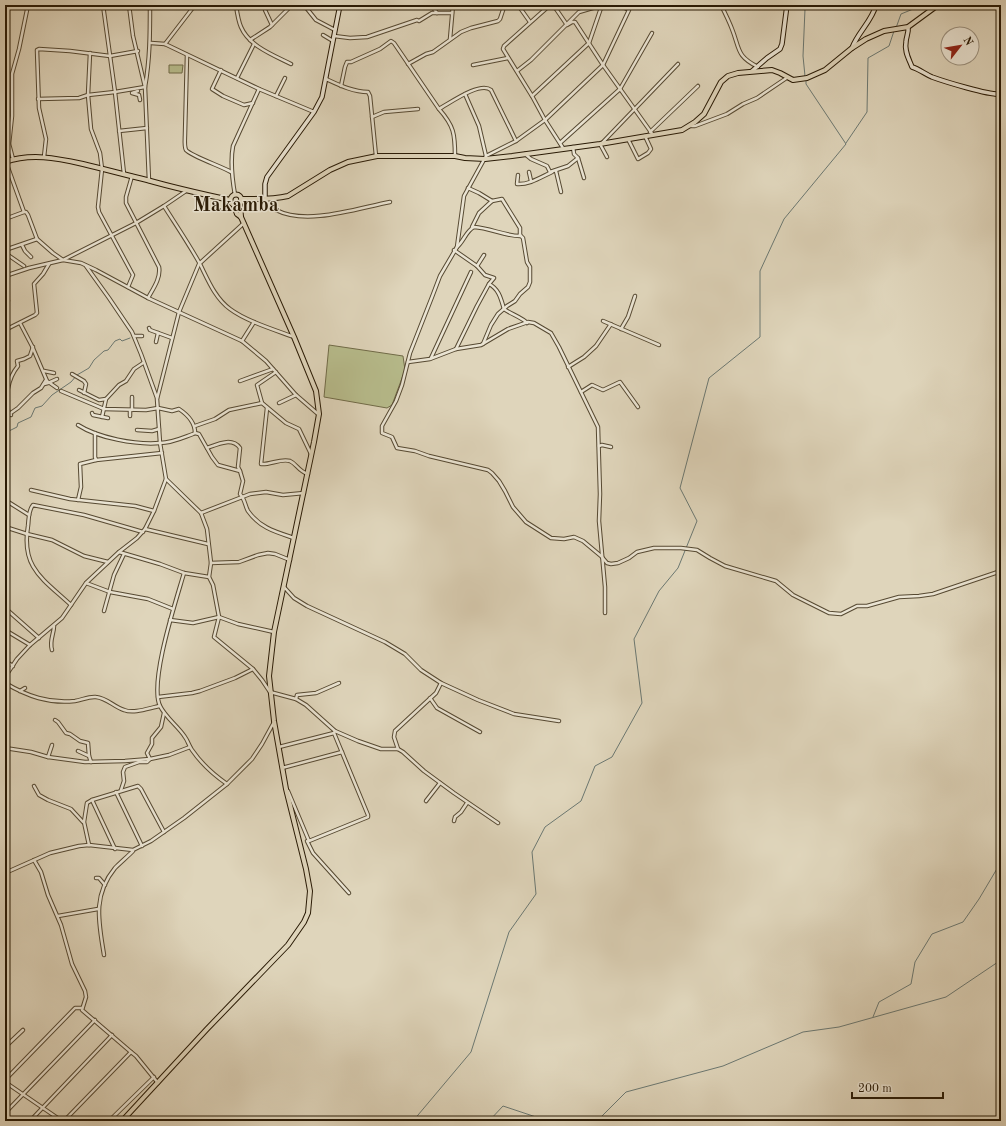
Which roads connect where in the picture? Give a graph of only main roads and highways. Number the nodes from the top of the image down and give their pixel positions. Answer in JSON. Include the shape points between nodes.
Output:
{"nodes":[{"id":1,"x":340,"y":5,"type":"edge"},
{"id":2,"x":787,"y":5,"type":"edge"},
{"id":3,"x":876,"y":5,"type":"edge"},
{"id":4,"x":938,"y":5,"type":"edge"},
{"id":5,"x":908,"y":27,"type":"junction"},
{"id":6,"x":852,"y":48,"type":"junction"},
{"id":7,"x":752,"y":72,"type":"junction"},
{"id":8,"x":1001,"y":94,"type":"edge"},
{"id":9,"x":6,"y":162,"type":"edge"},
{"id":10,"x":241,"y":199,"type":"junction"},
{"id":11,"x":230,"y":200,"type":"junction"},
{"id":12,"x":265,"y":200,"type":"junction"},
{"id":13,"x":240,"y":204,"type":"junction"},
{"id":14,"x":234,"y":205,"type":"junction"},
{"id":15,"x":241,"y":217,"type":"junction"},
{"id":16,"x":122,"y":1121,"type":"edge"}],
"edges":[{"from":1,"to":12,"type":"main road","via":[[322,97],[267,177],[264,184]]},
{"from":2,"to":7,"type":"main road","via":[[780,49]]},
{"from":3,"to":6,"type":"main road","via":[[872,17]]},
{"from":4,"to":5,"type":"main road"},
{"from":5,"to":6,"type":"main road","via":[[874,34]]},
{"from":5,"to":8,"type":"main road","via":[[905,47],[912,67],[945,81]]},
{"from":6,"to":7,"type":"main road","via":[[824,70],[807,78],[793,80],[772,70]]},
{"from":7,"to":12,"type":"main road","via":[[728,76],[721,82],[704,114],[682,130],[651,133],[600,144],[485,158],[376,156],[348,162],[330,170],[288,196]]},
{"from":9,"to":11,"type":"main road","via":[[13,159],[44,157]]},
{"from":10,"to":11,"type":"main road","via":[[235,195]]},
{"from":10,"to":12,"type":"main road"},
{"from":10,"to":13,"type":"main road"},
{"from":11,"to":14,"type":"main road"},
{"from":13,"to":14,"type":"main road"},
{"from":13,"to":15,"type":"main road"},
{"from":14,"to":15,"type":"main road"},
{"from":15,"to":16,"type":"main road","via":[[316,391],[319,414],[274,632],[269,676],[286,789],[310,890],[308,913],[288,945]]}]}
